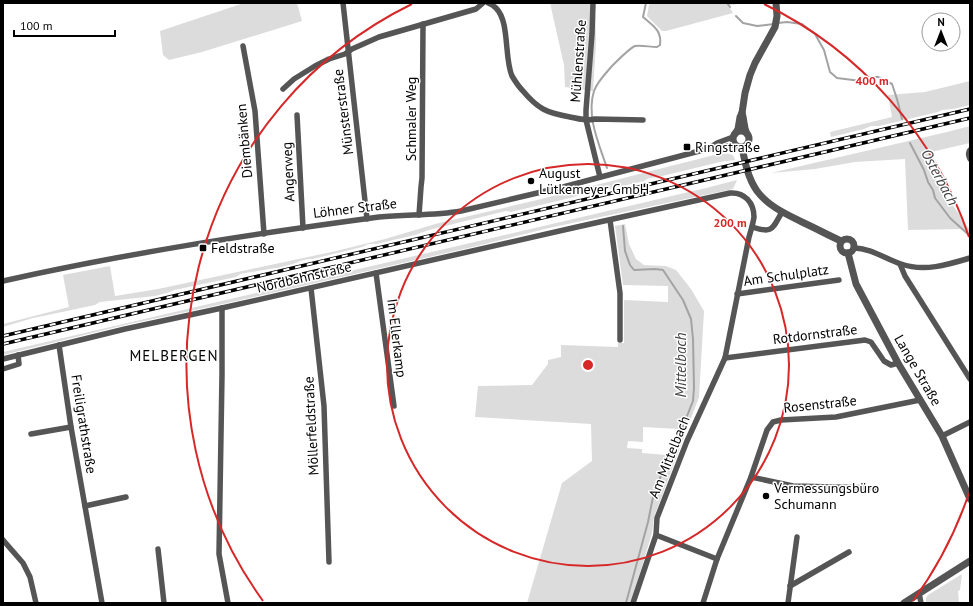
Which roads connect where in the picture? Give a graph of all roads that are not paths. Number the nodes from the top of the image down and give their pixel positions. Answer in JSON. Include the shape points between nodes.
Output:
{"nodes":[{"id":1,"x":343,"y":3,"type":"edge"},
{"id":2,"x":483,"y":3,"type":"edge"},
{"id":3,"x":593,"y":3,"type":"edge"},
{"id":4,"x":776,"y":3,"type":"edge"},
{"id":5,"x":492,"y":4,"type":"edge"},
{"id":6,"x":423,"y":24,"type":"junction"},
{"id":7,"x":243,"y":46,"type":"dead end"},
{"id":8,"x":348,"y":52,"type":"junction"},
{"id":9,"x":283,"y":89,"type":"dead end"},
{"id":10,"x":742,"y":113,"type":"junction"},
{"id":11,"x":296,"y":115,"type":"dead end"},
{"id":12,"x":587,"y":120,"type":"junction"},
{"id":13,"x":643,"y":120,"type":"dead end"},
{"id":14,"x":747,"y":134,"type":"junction"},
{"id":15,"x":734,"y":139,"type":"junction"},
{"id":16,"x":742,"y":147,"type":"junction"},
{"id":17,"x":970,"y":150,"type":"edge"},
{"id":18,"x":970,"y":159,"type":"edge"},
{"id":19,"x":600,"y":177,"type":"junction"},
{"id":20,"x":782,"y":212,"type":"junction"},
{"id":21,"x":419,"y":215,"type":"junction"},
{"id":22,"x":367,"y":219,"type":"junction"},
{"id":23,"x":610,"y":220,"type":"junction"},
{"id":24,"x":752,"y":227,"type":"junction"},
{"id":25,"x":303,"y":228,"type":"junction"},
{"id":26,"x":264,"y":234,"type":"junction"},
{"id":27,"x":841,"y":241,"type":"junction"},
{"id":28,"x":854,"y":248,"type":"junction"},
{"id":29,"x":848,"y":253,"type":"junction"},
{"id":30,"x":970,"y":258,"type":"edge"},
{"id":31,"x":900,"y":264,"type":"junction"},
{"id":32,"x":376,"y":273,"type":"junction"},
{"id":33,"x":839,"y":280,"type":"dead end"},
{"id":34,"x":3,"y":281,"type":"edge"},
{"id":35,"x":311,"y":288,"type":"junction"},
{"id":36,"x":737,"y":294,"type":"junction"},
{"id":37,"x":222,"y":308,"type":"junction"},
{"id":38,"x":620,"y":340,"type":"dead end"},
{"id":39,"x":59,"y":345,"type":"junction"},
{"id":40,"x":18,"y":355,"type":"junction"},
{"id":41,"x":725,"y":358,"type":"junction"},
{"id":42,"x":3,"y":359,"type":"edge"},
{"id":43,"x":898,"y":363,"type":"junction"},
{"id":44,"x":3,"y":369,"type":"edge"},
{"id":45,"x":970,"y":379,"type":"edge"},
{"id":46,"x":920,"y":400,"type":"junction"},
{"id":47,"x":394,"y":406,"type":"dead end"},
{"id":48,"x":970,"y":422,"type":"edge"},
{"id":49,"x":71,"y":427,"type":"junction"},
{"id":50,"x":31,"y":434,"type":"dead end"},
{"id":51,"x":942,"y":436,"type":"junction"},
{"id":52,"x":751,"y":477,"type":"junction"},
{"id":53,"x":876,"y":488,"type":"dead end"},
{"id":54,"x":126,"y":497,"type":"dead end"},
{"id":55,"x":970,"y":499,"type":"edge"},
{"id":56,"x":85,"y":506,"type":"junction"},
{"id":57,"x":656,"y":535,"type":"junction"},
{"id":58,"x":797,"y":537,"type":"dead end"},
{"id":59,"x":3,"y":540,"type":"edge"},
{"id":60,"x":158,"y":549,"type":"dead end"},
{"id":61,"x":849,"y":552,"type":"dead end"},
{"id":62,"x":717,"y":559,"type":"junction"},
{"id":63,"x":970,"y":561,"type":"edge"},
{"id":64,"x":329,"y":562,"type":"dead end"},
{"id":65,"x":790,"y":586,"type":"junction"},
{"id":66,"x":920,"y":592,"type":"junction"},
{"id":67,"x":36,"y":603,"type":"edge"},
{"id":68,"x":102,"y":603,"type":"edge"},
{"id":69,"x":164,"y":603,"type":"edge"},
{"id":70,"x":228,"y":603,"type":"edge"},
{"id":71,"x":633,"y":603,"type":"edge"},
{"id":72,"x":703,"y":603,"type":"edge"},
{"id":73,"x":788,"y":603,"type":"edge"},
{"id":74,"x":904,"y":603,"type":"edge"},
{"id":75,"x":921,"y":603,"type":"edge"}],
"edges":[{"from":1,"to":8,"type":"street","name":"Münsterstraße"},
{"from":2,"to":6,"type":"street","via":[[476,9]]},
{"from":3,"to":12,"type":"street","name":"Mühlenstraße"},
{"from":4,"to":10,"type":"street","via":[[775,24],[750,75]]},
{"from":5,"to":12,"type":"street","via":[[501,15],[512,76],[521,89],[539,108],[556,115]]},
{"from":6,"to":8,"type":"street","via":[[379,37]]},
{"from":6,"to":21,"type":"street","name":"Schmaler Weg","via":[[422,178]]},
{"from":7,"to":26,"type":"street","name":"Diembänken","via":[[255,111]]},
{"from":8,"to":9,"type":"street","via":[[315,66]]},
{"from":8,"to":22,"type":"street","name":"Münsterstraße"},
{"from":10,"to":14,"type":"street"},
{"from":10,"to":15,"type":"street"},
{"from":11,"to":25,"type":"street","name":"Angerweg"},
{"from":12,"to":13,"type":"street","name":"Mühlenstraße"},
{"from":12,"to":19,"type":"street","name":"Mühlenstraße"},
{"from":14,"to":15,"type":"street","via":[[737,132]]},
{"from":14,"to":16,"type":"street","via":[[749,140],[747,145]]},
{"from":15,"to":16,"type":"street","via":[[738,147]]},
{"from":15,"to":19,"type":"street","name":"Löhner Straße"},
{"from":16,"to":20,"type":"street","via":[[746,167],[754,186],[765,200]]},
{"from":17,"to":18,"type":"street"},
{"from":19,"to":21,"type":"street","name":"Löhner Straße","via":[[461,211]]},
{"from":20,"to":24,"type":"street","via":[[774,226],[767,231]]},
{"from":20,"to":27,"type":"street"},
{"from":21,"to":22,"type":"street","name":"Löhner Straße"},
{"from":22,"to":25,"type":"street","name":"Löhner Straße"},
{"from":23,"to":24,"type":"street","name":"Nordbahnstraße","via":[[734,193],[743,195],[752,204]]},
{"from":23,"to":32,"type":"street","name":"Nordbahnstraße"},
{"from":23,"to":38,"type":"street","via":[[620,293]]},
{"from":24,"to":36,"type":"street","name":"Am Mittelbach"},
{"from":25,"to":26,"type":"street","name":"Löhner Straße"},
{"from":26,"to":34,"type":"street","name":"Löhner Straße","via":[[200,243]]},
{"from":27,"to":28,"type":"street","via":[[850,238]]},
{"from":27,"to":29,"type":"street","via":[[840,248]]},
{"from":28,"to":29,"type":"street"},
{"from":28,"to":31,"type":"street","via":[[869,251]]},
{"from":29,"to":43,"type":"street","name":"Lange Straße","via":[[856,284]]},
{"from":30,"to":31,"type":"street","via":[[930,268]]},
{"from":31,"to":45,"type":"street"},
{"from":32,"to":35,"type":"street","name":"Nordbahnstraße"},
{"from":32,"to":47,"type":"street","name":"Im Ellerkamp"},
{"from":33,"to":36,"type":"street","name":"Am Schulplatz"},
{"from":35,"to":37,"type":"street","name":"Nordbahnstraße"},
{"from":35,"to":64,"type":"street","name":"Möllerfeldstraße","via":[[324,406]]},
{"from":36,"to":41,"type":"street","name":"Am Mittelbach"},
{"from":37,"to":39,"type":"street","name":"Nordbahnstraße"},
{"from":37,"to":70,"type":"street","via":[[219,554]]},
{"from":39,"to":40,"type":"street","name":"Nordbahnstraße"},
{"from":39,"to":49,"type":"street","name":"Freiligrathstraße"},
{"from":40,"to":42,"type":"street","name":"Nordbahnstraße"},
{"from":40,"to":44,"type":"street","via":[[19,364]]},
{"from":41,"to":43,"type":"street","name":"Rotdornstraße","via":[[866,340],[871,342],[884,361],[891,365]]},
{"from":41,"to":57,"type":"street","name":"Am Mittelbach","via":[[687,441],[657,518]]},
{"from":43,"to":46,"type":"street","name":"Lange Straße"},
{"from":46,"to":51,"type":"street","name":"Lange Straße"},
{"from":46,"to":52,"type":"street","name":"Rosenstraße","via":[[836,417],[773,422],[767,430]]},
{"from":48,"to":51,"type":"street"},
{"from":49,"to":50,"type":"street"},
{"from":49,"to":56,"type":"street","name":"Freiligrathstraße"},
{"from":51,"to":55,"type":"street","name":"Lange Straße"},
{"from":52,"to":53,"type":"street","via":[[793,486]]},
{"from":52,"to":62,"type":"street","name":"Rosenstraße"},
{"from":54,"to":56,"type":"street"},
{"from":56,"to":68,"type":"street","name":"Freiligrathstraße"},
{"from":57,"to":62,"type":"street"},
{"from":57,"to":71,"type":"street","name":"Am Mittelbach"},
{"from":58,"to":65,"type":"street"},
{"from":59,"to":67,"type":"street","via":[[23,562],[30,577]]},
{"from":60,"to":69,"type":"street"},
{"from":61,"to":65,"type":"street"},
{"from":62,"to":72,"type":"street","name":"Rosenstraße"},
{"from":63,"to":66,"type":"street"},
{"from":65,"to":73,"type":"street"},
{"from":66,"to":74,"type":"street"},
{"from":66,"to":75,"type":"street"}]}
